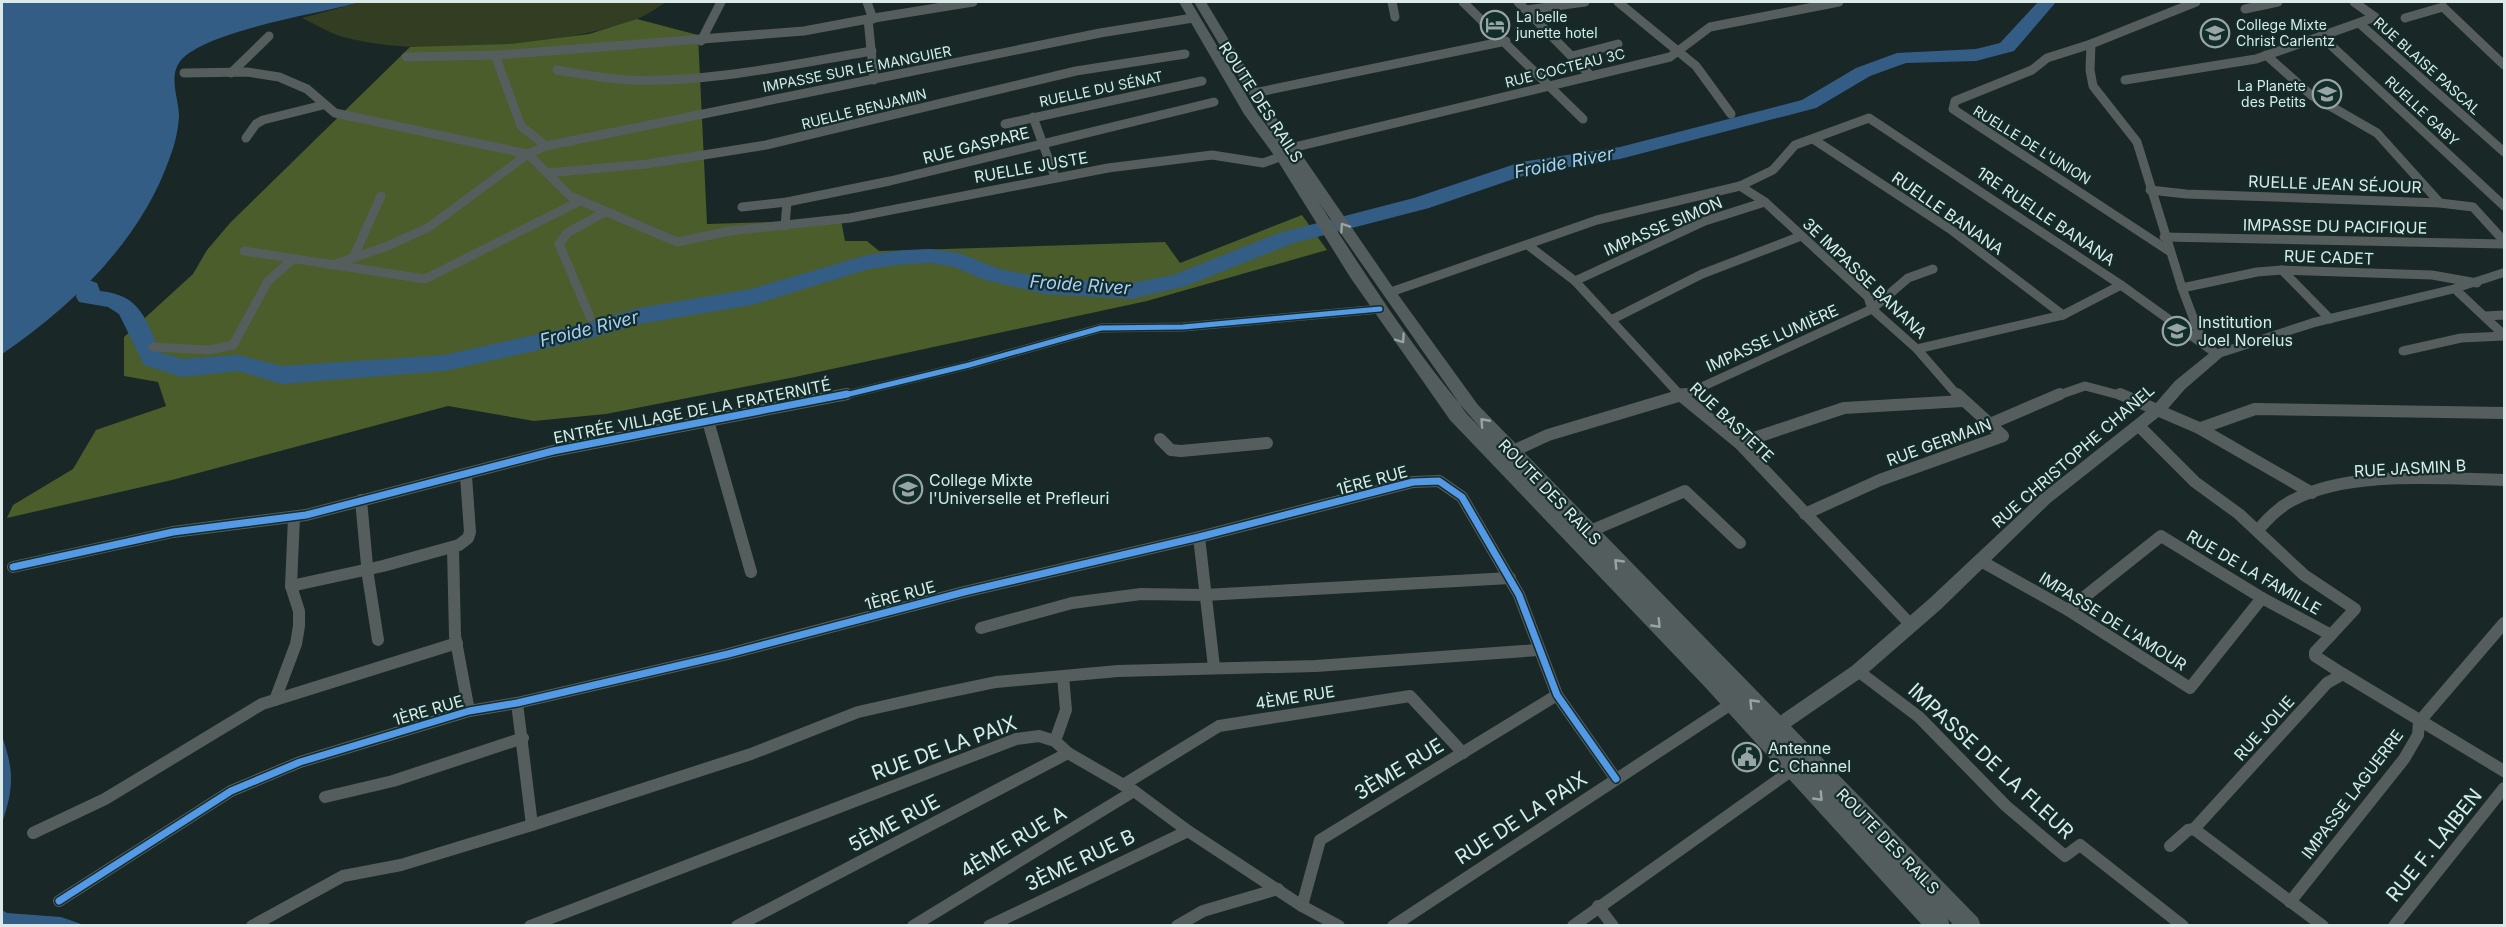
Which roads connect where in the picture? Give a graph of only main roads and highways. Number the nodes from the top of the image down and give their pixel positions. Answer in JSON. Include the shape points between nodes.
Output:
{"nodes":[{"id":1,"x":1185,"y":2,"type":"edge"},
{"id":2,"x":1202,"y":2,"type":"edge"},
{"id":3,"x":1286,"y":152,"type":"junction"},
{"id":4,"x":1384,"y":301,"type":"junction"},
{"id":5,"x":1769,"y":732,"type":"junction"},
{"id":6,"x":1940,"y":926,"type":"edge"},
{"id":7,"x":1970,"y":926,"type":"edge"}],
"edges":[{"from":1,"to":3,"type":"main road","name":"ROUTE DES RAILS","via":[[1251,114]]},
{"from":2,"to":3,"type":"main road","name":"ROUTE DES RAILS"},
{"from":3,"to":4,"type":"main road","name":"ROUTE DES RAILS"},
{"from":5,"to":4,"type":"main road","name":"ROUTE DES RAILS","one_way":true,"via":[[1472,409]]},
{"from":4,"to":5,"type":"main road","name":"ROUTE DES RAILS","one_way":true,"via":[[1456,416],[1731,704]]},
{"from":5,"to":6,"type":"main road","name":"ROUTE DES RAILS","one_way":true,"via":[[1792,770],[1897,876]]},
{"from":5,"to":7,"type":"main road","name":"ROUTE DES RAILS"}]}
